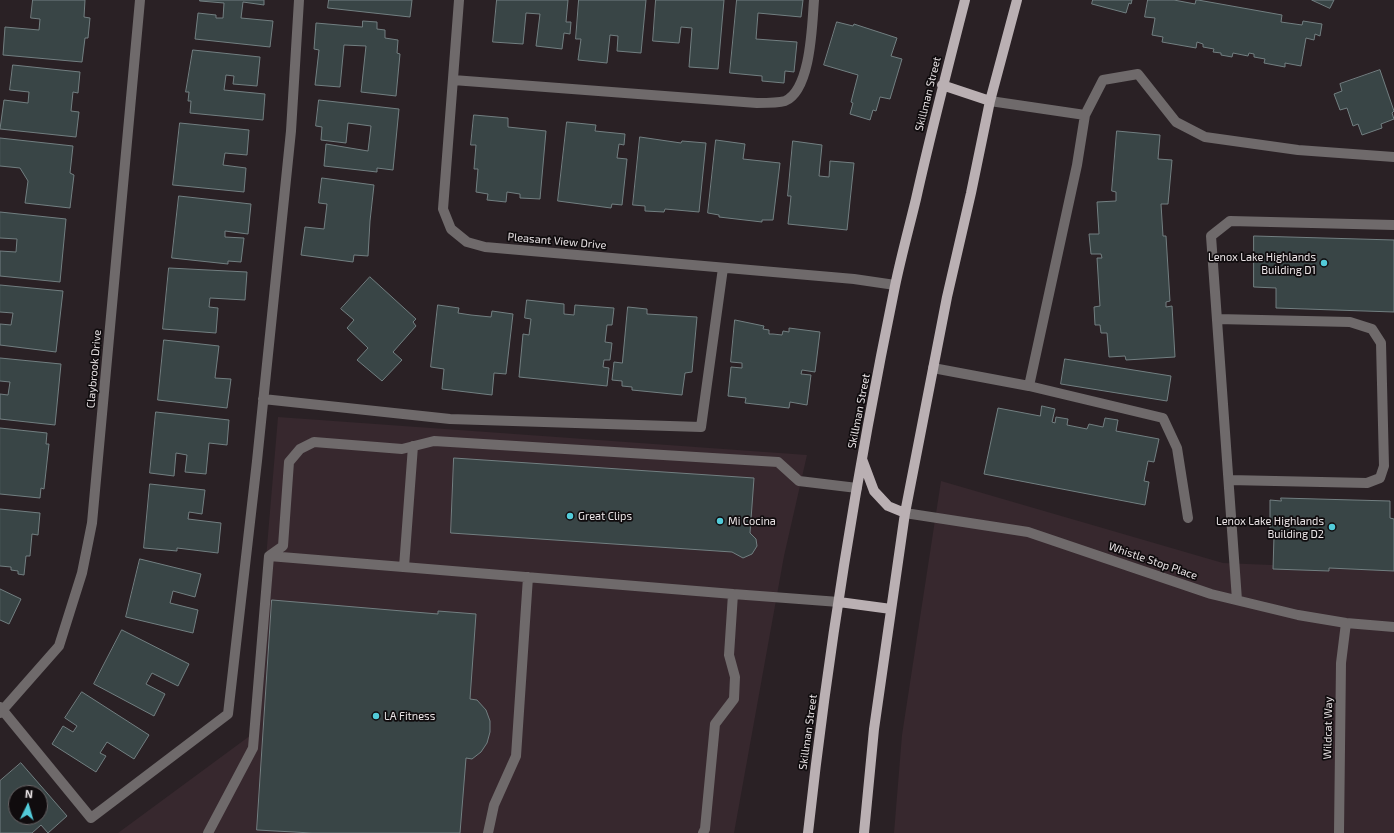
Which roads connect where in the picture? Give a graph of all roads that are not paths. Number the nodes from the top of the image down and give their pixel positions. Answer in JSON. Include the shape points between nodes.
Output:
{"nodes":[{"id":1,"x":140,"y":0,"type":"edge"},
{"id":2,"x":299,"y":0,"type":"edge"},
{"id":3,"x":459,"y":0,"type":"edge"},
{"id":4,"x":814,"y":0,"type":"edge"},
{"id":5,"x":965,"y":0,"type":"edge"},
{"id":6,"x":1017,"y":0,"type":"edge"},
{"id":7,"x":453,"y":80,"type":"junction"},
{"id":8,"x":942,"y":85,"type":"junction"},
{"id":9,"x":990,"y":101,"type":"junction"},
{"id":10,"x":1085,"y":115,"type":"junction"},
{"id":11,"x":1394,"y":157,"type":"edge"},
{"id":12,"x":1394,"y":225,"type":"edge"},
{"id":13,"x":723,"y":268,"type":"junction"},
{"id":14,"x":895,"y":285,"type":"junction"},
{"id":15,"x":1217,"y":319,"type":"junction"},
{"id":16,"x":933,"y":368,"type":"junction"},
{"id":17,"x":1029,"y":386,"type":"junction"},
{"id":18,"x":263,"y":399,"type":"junction"},
{"id":19,"x":413,"y":446,"type":"junction"},
{"id":20,"x":862,"y":459,"type":"junction"},
{"id":21,"x":1229,"y":480,"type":"junction"},
{"id":22,"x":857,"y":488,"type":"junction"},
{"id":23,"x":905,"y":513,"type":"junction"},
{"id":24,"x":1188,"y":518,"type":"dead end"},
{"id":25,"x":269,"y":556,"type":"junction"},
{"id":26,"x":404,"y":567,"type":"junction"},
{"id":27,"x":528,"y":577,"type":"junction"},
{"id":28,"x":733,"y":594,"type":"junction"},
{"id":29,"x":1237,"y":600,"type":"junction"},
{"id":30,"x":839,"y":602,"type":"junction"},
{"id":31,"x":891,"y":609,"type":"junction"},
{"id":32,"x":1346,"y":623,"type":"junction"},
{"id":33,"x":1394,"y":627,"type":"edge"},
{"id":34,"x":1,"y":710,"type":"edge"},
{"id":35,"x":208,"y":833,"type":"edge"},
{"id":36,"x":488,"y":833,"type":"edge"},
{"id":37,"x":703,"y":833,"type":"edge"},
{"id":38,"x":808,"y":833,"type":"edge"},
{"id":39,"x":864,"y":833,"type":"edge"},
{"id":40,"x":1339,"y":833,"type":"edge"}],
"edges":[{"from":1,"to":34,"type":"street","name":"Claybrook Drive","via":[[92,523],[82,573],[58,646]]},
{"from":2,"to":18,"type":"street","via":[[291,131]]},
{"from":3,"to":7,"type":"street","name":"Pleasant View Drive"},
{"from":4,"to":7,"type":"street","via":[[807,66],[797,92],[785,101],[757,104]]},
{"from":5,"to":8,"type":"main road","name":"Skillman Street"},
{"from":6,"to":9,"type":"main road"},
{"from":7,"to":13,"type":"street","name":"Pleasant View Drive","via":[[443,209],[451,229],[466,242],[485,247]]},
{"from":8,"to":9,"type":"main road"},
{"from":8,"to":14,"type":"main road","name":"Skillman Street"},
{"from":9,"to":10,"type":"street"},
{"from":9,"to":16,"type":"main road"},
{"from":10,"to":11,"type":"street","via":[[1103,80],[1138,74],[1176,122],[1205,137],[1298,150]]},
{"from":10,"to":17,"type":"street","via":[[1077,165]]},
{"from":12,"to":15,"type":"street","via":[[1230,221],[1212,236]]},
{"from":13,"to":14,"type":"street","name":"Pleasant View Drive"},
{"from":13,"to":18,"type":"street","via":[[701,427],[450,419]]},
{"from":14,"to":20,"type":"main road","name":"Skillman Street"},
{"from":15,"to":21,"type":"street"},
{"from":15,"to":21,"type":"street","via":[[1350,322],[1372,329],[1381,343],[1384,466],[1380,478],[1367,483]]},
{"from":16,"to":17,"type":"street"},
{"from":16,"to":23,"type":"main road"},
{"from":17,"to":24,"type":"street","via":[[1163,418],[1177,448]]},
{"from":18,"to":34,"type":"street","via":[[228,714],[91,818]]},
{"from":19,"to":22,"type":"street","via":[[434,441],[778,462],[799,481]]},
{"from":19,"to":25,"type":"street","via":[[402,449],[314,442],[300,449],[289,462],[283,546]]},
{"from":19,"to":26,"type":"street"},
{"from":20,"to":22,"type":"main road","name":"Skillman Street"},
{"from":20,"to":23,"type":"main road","via":[[874,491],[888,506]]},
{"from":21,"to":29,"type":"street"},
{"from":22,"to":30,"type":"main road","name":"Skillman Street"},
{"from":23,"to":29,"type":"street","name":"Whistle Stop Place","via":[[1028,532],[1211,594]]},
{"from":23,"to":31,"type":"main road"},
{"from":25,"to":26,"type":"street"},
{"from":25,"to":35,"type":"street","via":[[253,748]]},
{"from":26,"to":27,"type":"street"},
{"from":27,"to":28,"type":"street"},
{"from":27,"to":36,"type":"street","via":[[516,756],[494,805]]},
{"from":28,"to":30,"type":"street"},
{"from":28,"to":37,"type":"street","via":[[729,654],[735,678],[734,699],[715,724],[706,829]]},
{"from":29,"to":32,"type":"street","name":"Whistle Stop Place","via":[[1298,615]]},
{"from":30,"to":31,"type":"main road"},
{"from":30,"to":38,"type":"main road","name":"Skillman Street"},
{"from":31,"to":39,"type":"main road","via":[[874,729]]},
{"from":32,"to":33,"type":"street","name":"Whistle Stop Place"},
{"from":32,"to":40,"type":"street","name":"Wildcat Way","via":[[1341,663]]}]}
